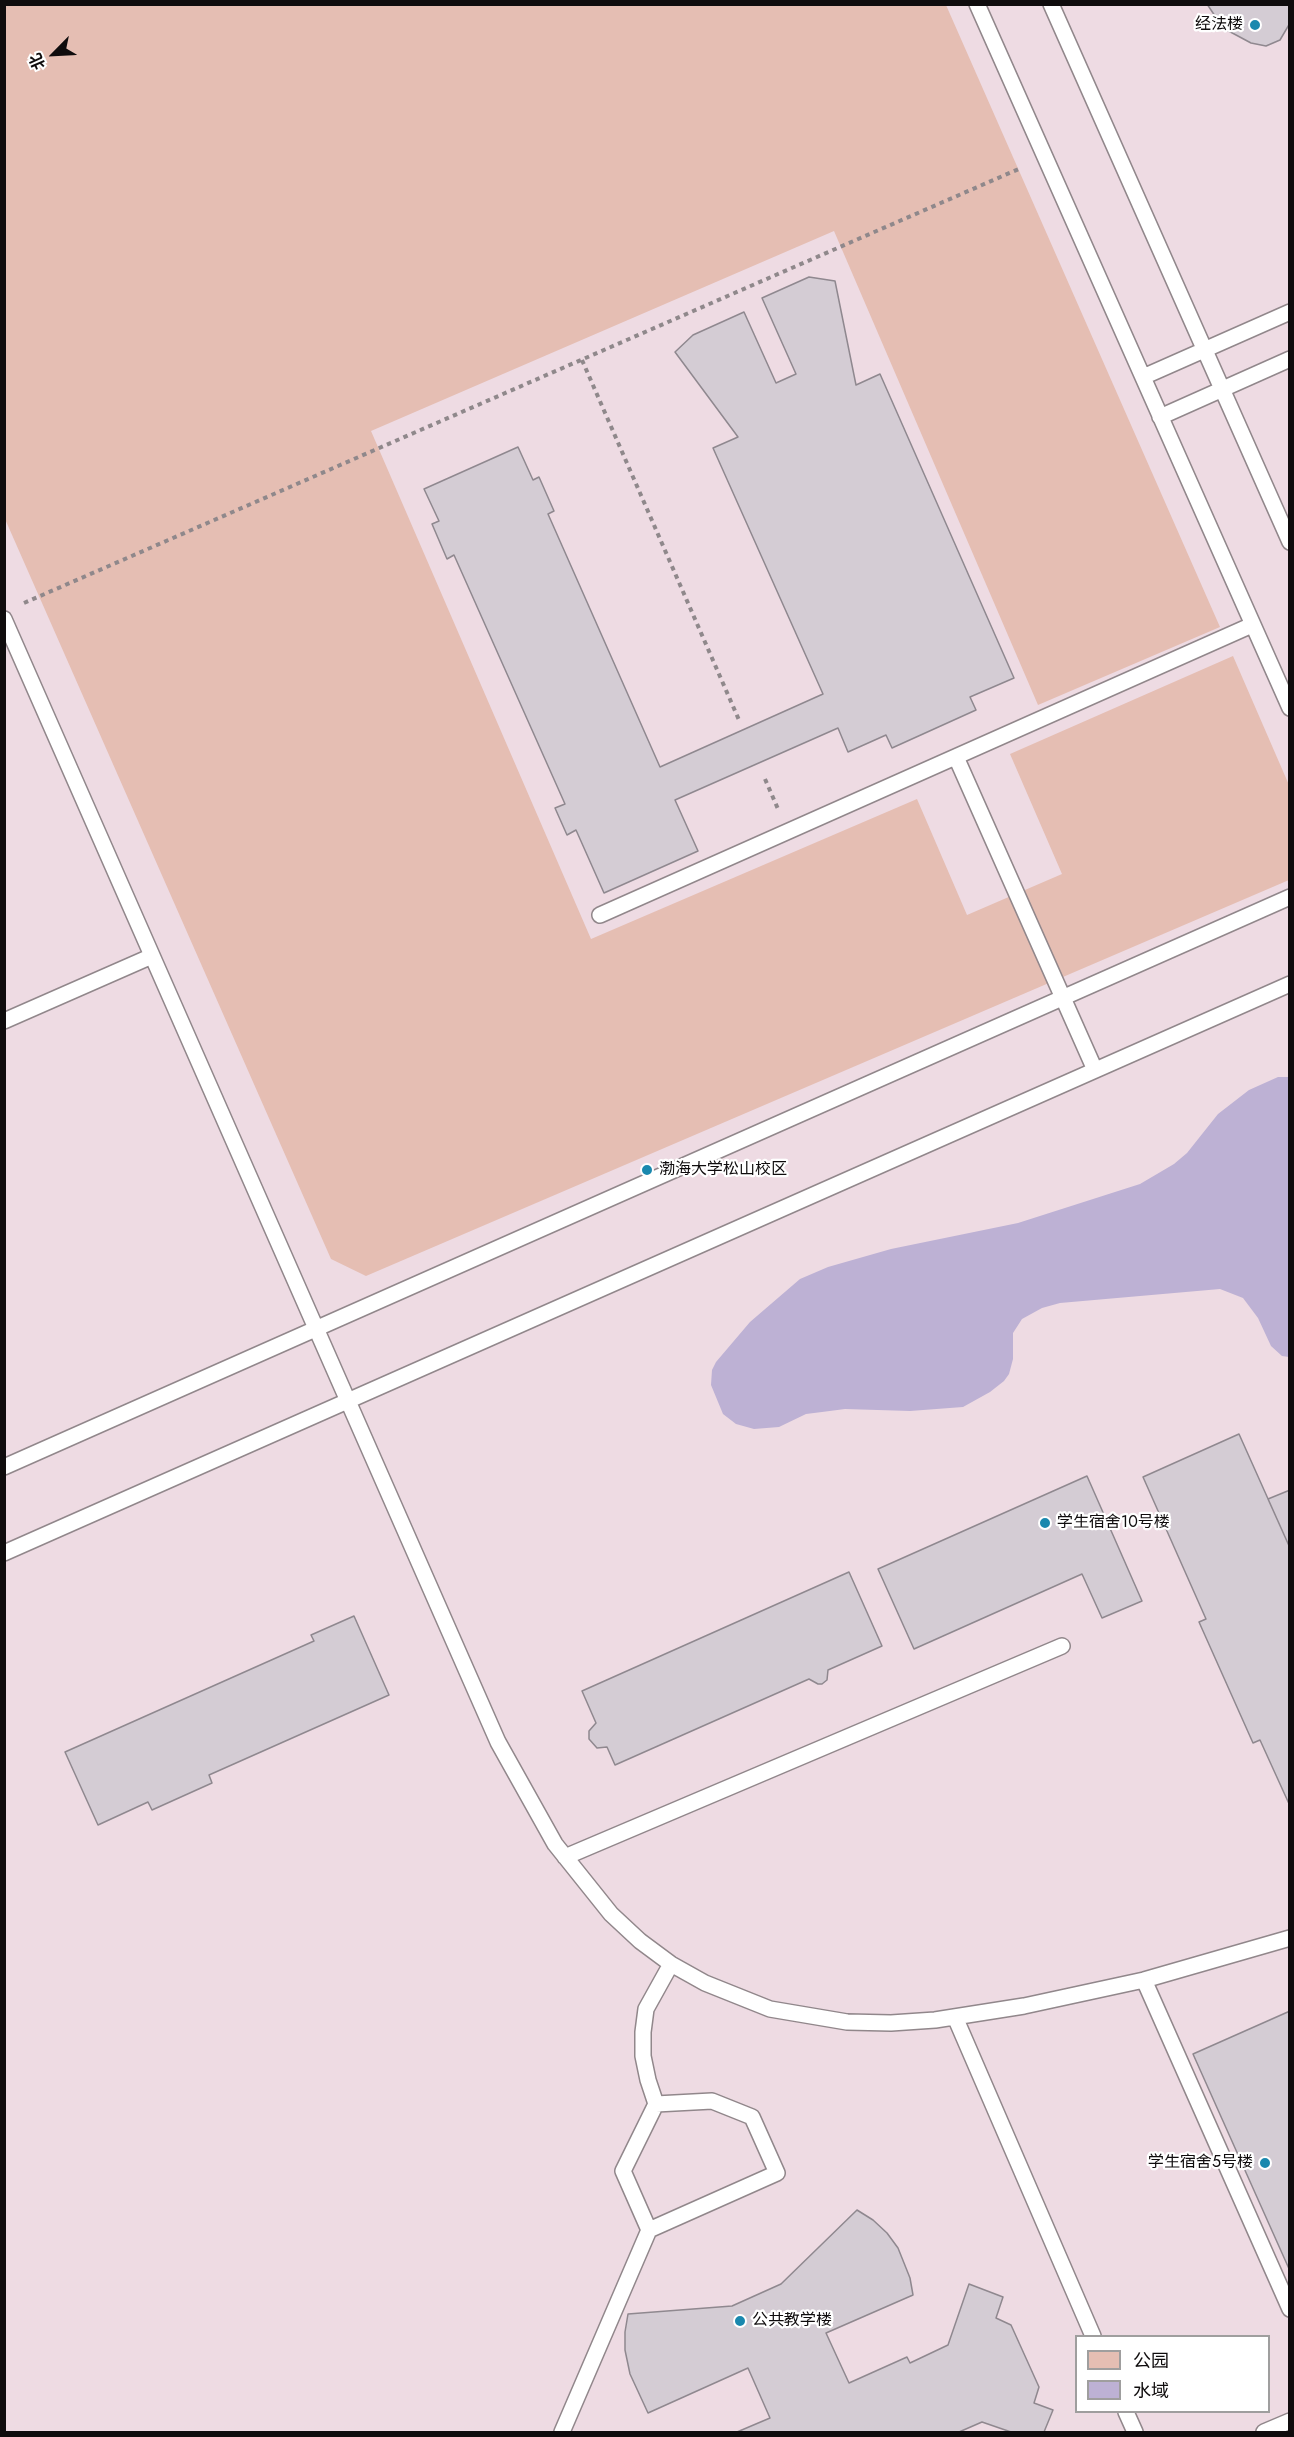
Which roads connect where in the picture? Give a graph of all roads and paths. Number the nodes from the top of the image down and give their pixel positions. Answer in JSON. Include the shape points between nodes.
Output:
{"nodes":[{"id":1,"x":977,"y":4,"type":"edge"},
{"id":2,"x":1051,"y":4,"type":"edge"},
{"id":3,"x":1045,"y":158,"type":"junction"},
{"id":4,"x":1290,"y":312,"type":"edge"},
{"id":5,"x":1204,"y":350,"type":"junction"},
{"id":6,"x":1290,"y":359,"type":"edge"},
{"id":7,"x":582,"y":360,"type":"junction"},
{"id":8,"x":1143,"y":377,"type":"junction"},
{"id":9,"x":1222,"y":390,"type":"junction"},
{"id":10,"x":1161,"y":417,"type":"junction"},
{"id":11,"x":1290,"y":542,"type":"edge"},
{"id":12,"x":15,"y":607,"type":"dead end"},
{"id":13,"x":4,"y":619,"type":"edge"},
{"id":14,"x":1252,"y":625,"type":"junction"},
{"id":15,"x":1290,"y":708,"type":"edge"},
{"id":16,"x":739,"y":720,"type":"dead end"},
{"id":17,"x":956,"y":757,"type":"junction"},
{"id":18,"x":1290,"y":897,"type":"edge"},
{"id":19,"x":600,"y":915,"type":"dead end"},
{"id":20,"x":152,"y":956,"type":"junction"},
{"id":21,"x":1290,"y":984,"type":"edge"},
{"id":22,"x":1063,"y":998,"type":"junction"},
{"id":23,"x":4,"y":1021,"type":"edge"},
{"id":24,"x":1095,"y":1070,"type":"junction"},
{"id":25,"x":316,"y":1329,"type":"junction"},
{"id":26,"x":348,"y":1401,"type":"junction"},
{"id":27,"x":4,"y":1467,"type":"edge"},
{"id":28,"x":4,"y":1553,"type":"edge"},
{"id":29,"x":1062,"y":1646,"type":"dead end"},
{"id":30,"x":565,"y":1857,"type":"junction"},
{"id":31,"x":1290,"y":1938,"type":"edge"},
{"id":32,"x":671,"y":1964,"type":"junction"},
{"id":33,"x":1144,"y":1980,"type":"junction"},
{"id":34,"x":955,"y":2017,"type":"junction"},
{"id":35,"x":656,"y":2104,"type":"junction"},
{"id":36,"x":649,"y":2230,"type":"junction"},
{"id":37,"x":1290,"y":2309,"type":"edge"},
{"id":38,"x":1092,"y":2335,"type":"edge"},
{"id":39,"x":1126,"y":2413,"type":"edge"},
{"id":40,"x":1290,"y":2421,"type":"edge"},
{"id":41,"x":562,"y":2433,"type":"edge"},
{"id":42,"x":1135,"y":2433,"type":"edge"},
{"id":43,"x":1264,"y":2433,"type":"edge"}],
"edges":[{"from":1,"to":3,"type":"lane"},
{"from":2,"to":5,"type":"lane"},
{"from":3,"to":7,"type":"path"},
{"from":3,"to":8,"type":"lane"},
{"from":4,"to":5,"type":"lane"},
{"from":5,"to":8,"type":"lane"},
{"from":5,"to":9,"type":"lane"},
{"from":6,"to":9,"type":"lane"},
{"from":7,"to":12,"type":"path"},
{"from":7,"to":16,"type":"path"},
{"from":8,"to":10,"type":"lane"},
{"from":9,"to":10,"type":"lane"},
{"from":9,"to":11,"type":"lane"},
{"from":10,"to":14,"type":"lane"},
{"from":13,"to":20,"type":"lane"},
{"from":14,"to":15,"type":"lane"},
{"from":14,"to":17,"type":"lane"},
{"from":17,"to":19,"type":"lane"},
{"from":17,"to":22,"type":"lane"},
{"from":18,"to":22,"type":"lane"},
{"from":20,"to":23,"type":"lane"},
{"from":20,"to":25,"type":"lane"},
{"from":21,"to":24,"type":"lane"},
{"from":22,"to":24,"type":"lane"},
{"from":22,"to":25,"type":"lane"},
{"from":24,"to":26,"type":"lane"},
{"from":25,"to":26,"type":"lane"},
{"from":25,"to":27,"type":"lane"},
{"from":26,"to":28,"type":"lane"},
{"from":26,"to":30,"type":"lane","via":[[498,1742]]},
{"from":29,"to":30,"type":"lane"},
{"from":30,"to":32,"type":"lane","via":[[611,1914]]},
{"from":31,"to":33,"type":"lane"},
{"from":32,"to":34,"type":"lane","via":[[737,1997],[804,2016],[891,2023]]},
{"from":32,"to":35,"type":"lane","via":[[646,2008],[643,2032],[643,2055]]},
{"from":33,"to":34,"type":"lane"},
{"from":33,"to":37,"type":"lane"},
{"from":34,"to":38,"type":"lane"},
{"from":35,"to":36,"type":"lane","via":[[623,2171]]},
{"from":35,"to":36,"type":"lane","via":[[712,2101],[752,2117],[777,2173]]},
{"from":36,"to":41,"type":"lane"},
{"from":39,"to":42,"type":"lane"},
{"from":40,"to":43,"type":"lane"}]}
